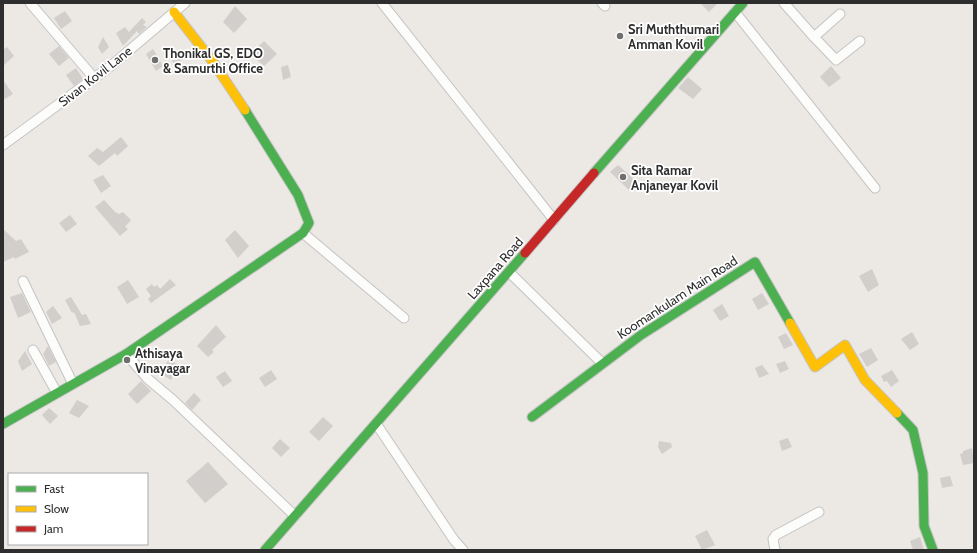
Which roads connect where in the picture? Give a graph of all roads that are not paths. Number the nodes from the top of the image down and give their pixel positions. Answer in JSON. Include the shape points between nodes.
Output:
{"nodes":[{"id":1,"x":30,"y":3,"type":"edge"},
{"id":2,"x":185,"y":3,"type":"edge"},
{"id":3,"x":382,"y":3,"type":"edge"},
{"id":4,"x":743,"y":3,"type":"edge"},
{"id":5,"x":784,"y":3,"type":"edge"},
{"id":6,"x":174,"y":12,"type":"junction"},
{"id":7,"x":735,"y":12,"type":"junction"},
{"id":8,"x":840,"y":14,"type":"dead end"},
{"id":9,"x":814,"y":37,"type":"junction"},
{"id":10,"x":860,"y":41,"type":"dead end"},
{"id":11,"x":94,"y":78,"type":"junction"},
{"id":12,"x":3,"y":145,"type":"edge"},
{"id":13,"x":874,"y":188,"type":"dead end"},
{"id":14,"x":554,"y":220,"type":"junction"},
{"id":15,"x":303,"y":233,"type":"junction"},
{"id":16,"x":509,"y":272,"type":"junction"},
{"id":17,"x":23,"y":281,"type":"dead end"},
{"id":18,"x":404,"y":318,"type":"dead end"},
{"id":19,"x":33,"y":350,"type":"dead end"},
{"id":20,"x":126,"y":354,"type":"junction"},
{"id":21,"x":602,"y":363,"type":"junction"},
{"id":22,"x":73,"y":384,"type":"junction"},
{"id":23,"x":57,"y":394,"type":"junction"},
{"id":24,"x":532,"y":417,"type":"dead end"},
{"id":25,"x":3,"y":424,"type":"edge"},
{"id":26,"x":377,"y":425,"type":"junction"},
{"id":27,"x":819,"y":512,"type":"dead end"},
{"id":28,"x":295,"y":516,"type":"junction"},
{"id":29,"x":265,"y":550,"type":"edge"},
{"id":30,"x":463,"y":550,"type":"edge"},
{"id":31,"x":775,"y":550,"type":"edge"},
{"id":32,"x":934,"y":550,"type":"edge"}],
"edges":[{"from":1,"to":11,"type":"street"},
{"from":2,"to":6,"type":"street","name":"Sivan Kovil Lane"},
{"from":3,"to":14,"type":"street"},
{"from":4,"to":7,"type":"street","name":"Laxpana Road"},
{"from":5,"to":9,"type":"street"},
{"from":6,"to":11,"type":"street","name":"Sivan Kovil Lane"},
{"from":6,"to":15,"type":"street","via":[[234,91],[293,187],[308,215],[309,223]]},
{"from":7,"to":13,"type":"street"},
{"from":7,"to":14,"type":"street","name":"Laxpana Road"},
{"from":8,"to":9,"type":"street"},
{"from":9,"to":10,"type":"street","via":[[836,60]]},
{"from":11,"to":12,"type":"street","name":"Sivan Kovil Lane"},
{"from":14,"to":16,"type":"street","name":"Laxpana Road"},
{"from":15,"to":18,"type":"street"},
{"from":15,"to":20,"type":"street"},
{"from":16,"to":21,"type":"street"},
{"from":16,"to":26,"type":"street","name":"Laxpana Road"},
{"from":17,"to":22,"type":"street"},
{"from":19,"to":23,"type":"street"},
{"from":20,"to":22,"type":"street"},
{"from":20,"to":28,"type":"street","via":[[148,379]]},
{"from":21,"to":24,"type":"street","name":"Koomankulam Main Road"},
{"from":21,"to":32,"type":"street","name":"Koomankulam Main Road","via":[[704,292],[755,262],[815,367],[845,345],[865,380],[913,430],[923,473],[924,526]]},
{"from":22,"to":23,"type":"street"},
{"from":23,"to":25,"type":"street"},
{"from":26,"to":28,"type":"street","name":"Laxpana Road"},
{"from":26,"to":30,"type":"street"},
{"from":27,"to":31,"type":"street","via":[[776,535],[773,539]]},
{"from":28,"to":29,"type":"street","name":"Laxpana Road"}]}
